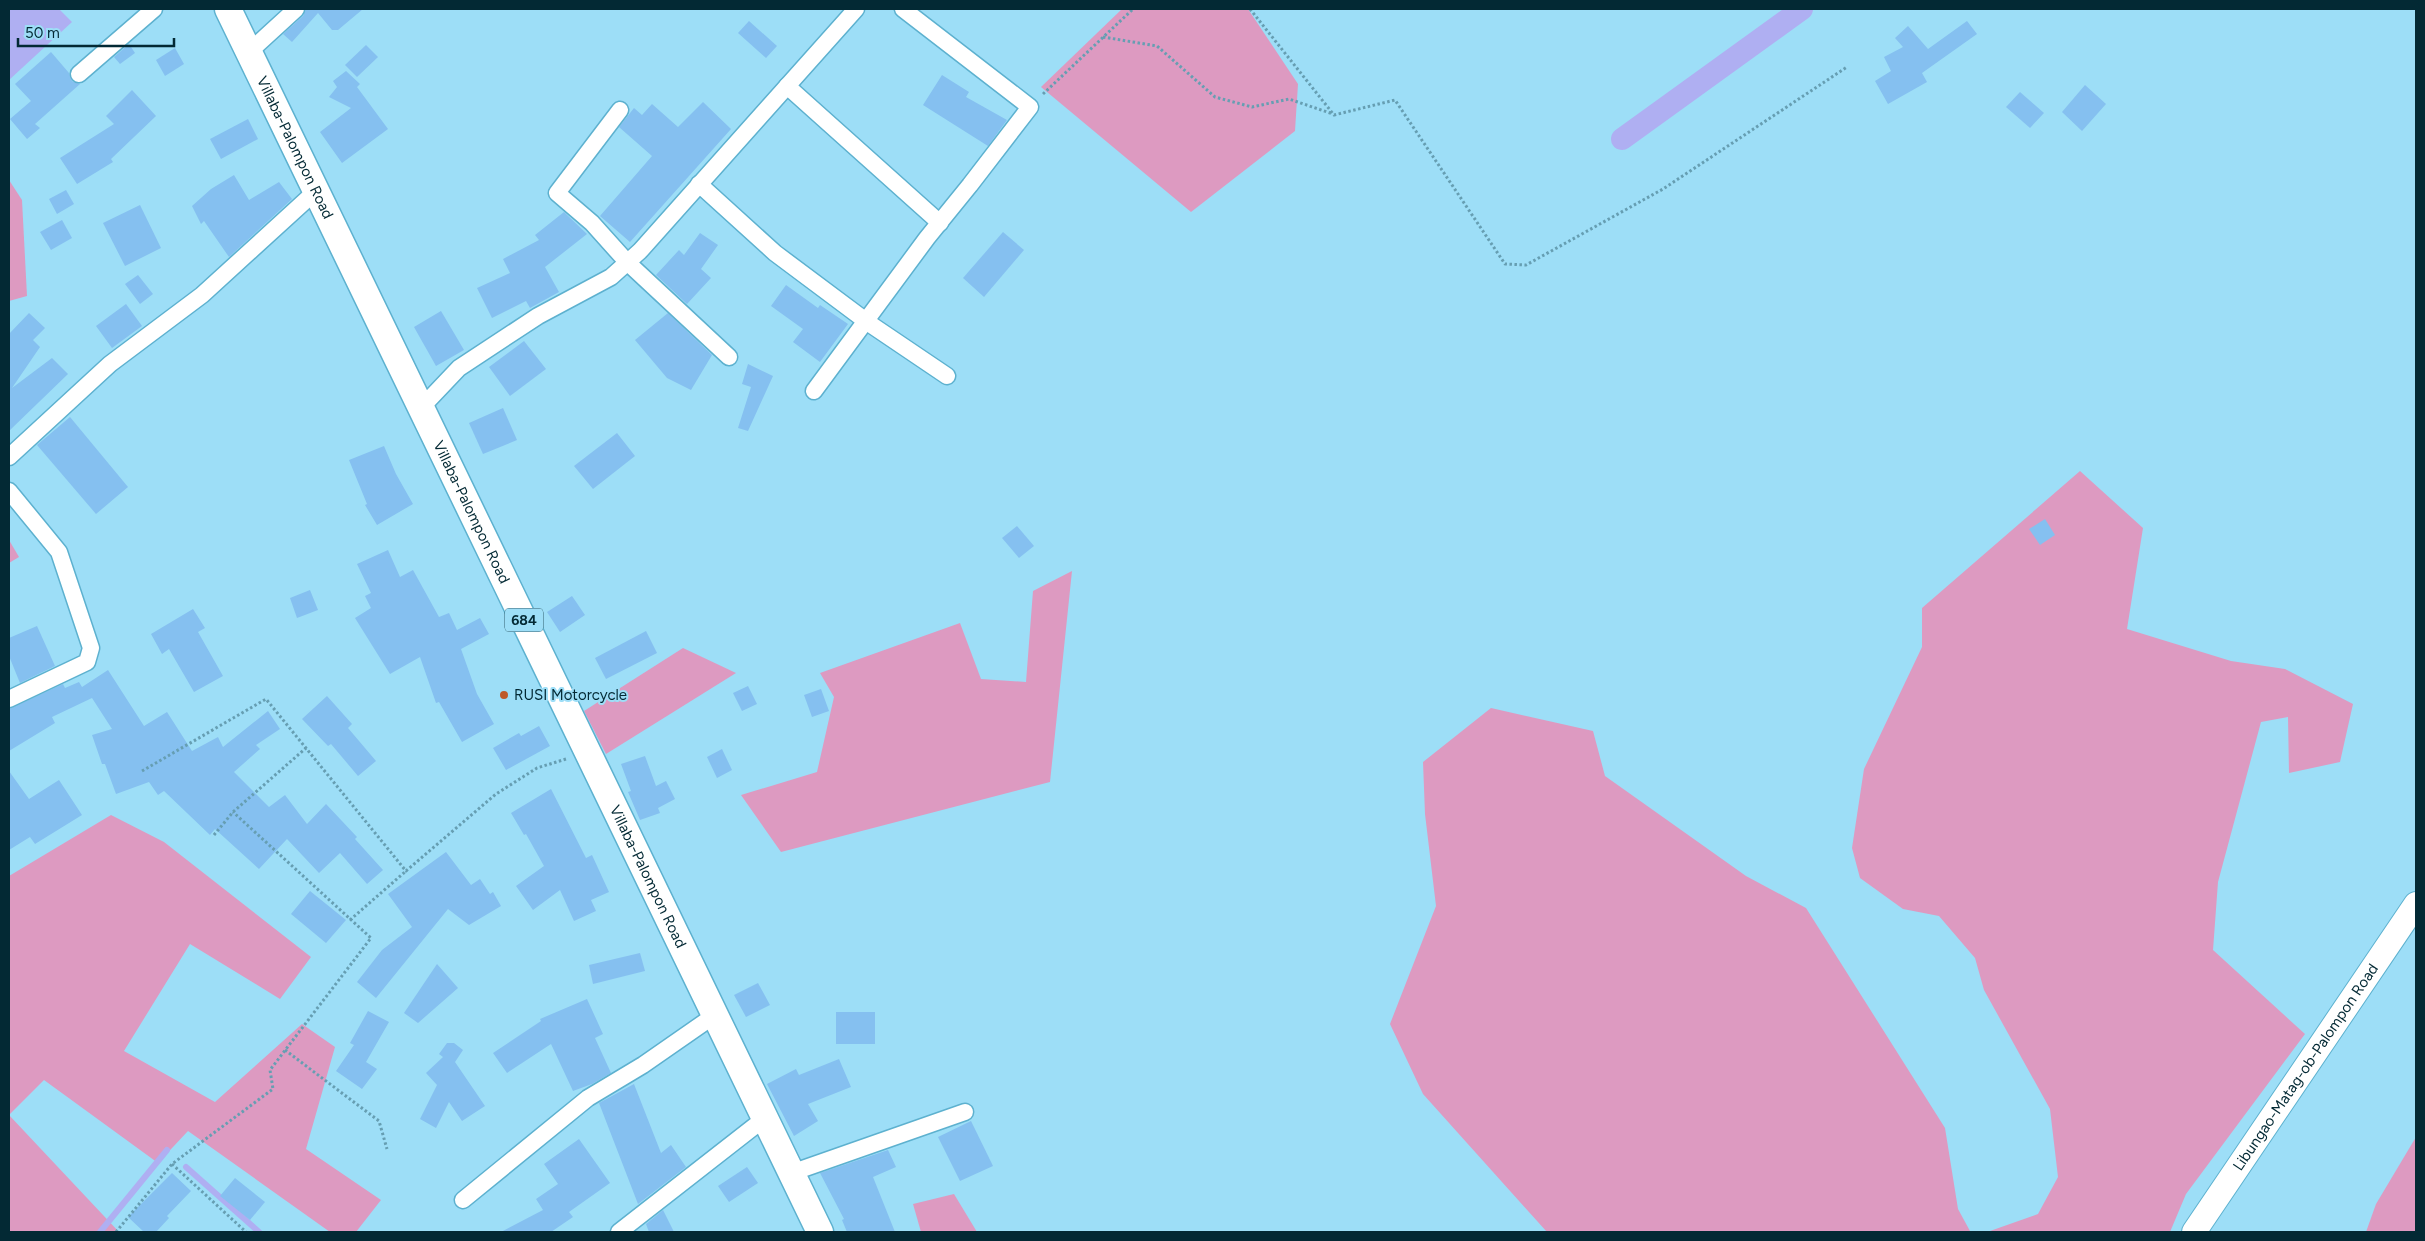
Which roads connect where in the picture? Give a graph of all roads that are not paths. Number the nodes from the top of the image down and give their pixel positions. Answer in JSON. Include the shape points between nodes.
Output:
{"nodes":[{"id":1,"x":154,"y":9,"type":"edge"},
{"id":2,"x":228,"y":9,"type":"edge"},
{"id":3,"x":296,"y":9,"type":"edge"},
{"id":4,"x":856,"y":9,"type":"edge"},
{"id":5,"x":903,"y":9,"type":"edge"},
{"id":6,"x":249,"y":52,"type":"junction"},
{"id":7,"x":79,"y":74,"type":"dead end"},
{"id":8,"x":787,"y":86,"type":"junction"},
{"id":9,"x":620,"y":110,"type":"dead end"},
{"id":10,"x":699,"y":184,"type":"junction"},
{"id":11,"x":316,"y":191,"type":"junction"},
{"id":12,"x":940,"y":223,"type":"junction"},
{"id":13,"x":627,"y":262,"type":"junction"},
{"id":14,"x":866,"y":321,"type":"junction"},
{"id":15,"x":729,"y":357,"type":"dead end"},
{"id":16,"x":947,"y":376,"type":"dead end"},
{"id":17,"x":814,"y":391,"type":"dead end"},
{"id":18,"x":421,"y":408,"type":"junction"},
{"id":19,"x":9,"y":457,"type":"edge"},
{"id":20,"x":9,"y":491,"type":"edge"},
{"id":21,"x":9,"y":699,"type":"edge"},
{"id":22,"x":2416,"y":904,"type":"edge"},
{"id":23,"x":715,"y":1016,"type":"junction"},
{"id":24,"x":965,"y":1112,"type":"dead end"},
{"id":25,"x":764,"y":1118,"type":"junction"},
{"id":26,"x":791,"y":1173,"type":"junction"},
{"id":27,"x":463,"y":1200,"type":"dead end"},
{"id":28,"x":619,"y":1232,"type":"edge"},
{"id":29,"x":820,"y":1232,"type":"edge"},
{"id":30,"x":2194,"y":1232,"type":"edge"}],
"edges":[{"from":1,"to":7,"type":"street"},
{"from":2,"to":6,"type":"main road","name":"Villaba-Palompon Road","number":"684"},
{"from":3,"to":6,"type":"street"},
{"from":4,"to":8,"type":"street"},
{"from":5,"to":12,"type":"street","via":[[1030,107]]},
{"from":6,"to":11,"type":"main road","name":"Villaba-Palompon Road","number":"684"},
{"from":8,"to":10,"type":"street"},
{"from":8,"to":12,"type":"street"},
{"from":9,"to":13,"type":"street","via":[[557,193],[592,223]]},
{"from":10,"to":13,"type":"street"},
{"from":10,"to":14,"type":"street","via":[[776,253]]},
{"from":11,"to":18,"type":"main road","name":"Villaba-Palompon Road","number":"684"},
{"from":11,"to":19,"type":"street","via":[[202,295],[110,364]]},
{"from":12,"to":14,"type":"street"},
{"from":13,"to":15,"type":"street"},
{"from":13,"to":18,"type":"street","via":[[611,277],[538,316],[459,368]]},
{"from":14,"to":16,"type":"street"},
{"from":14,"to":17,"type":"street"},
{"from":18,"to":23,"type":"main road","name":"Villaba-Palompon Road","number":"684"},
{"from":20,"to":21,"type":"street","via":[[59,552],[91,648],[87,662]]},
{"from":22,"to":30,"type":"main road","name":"Libungao-Matag-ob-Palompon Road"},
{"from":23,"to":25,"type":"main road","name":"Villaba-Palompon Road","number":"684"},
{"from":23,"to":27,"type":"street","via":[[588,1098]]},
{"from":24,"to":26,"type":"street"},
{"from":25,"to":26,"type":"main road","name":"Villaba-Palompon Road","number":"684"},
{"from":25,"to":28,"type":"street"},
{"from":26,"to":29,"type":"main road","name":"Villaba-Palompon Road","number":"684"}]}
